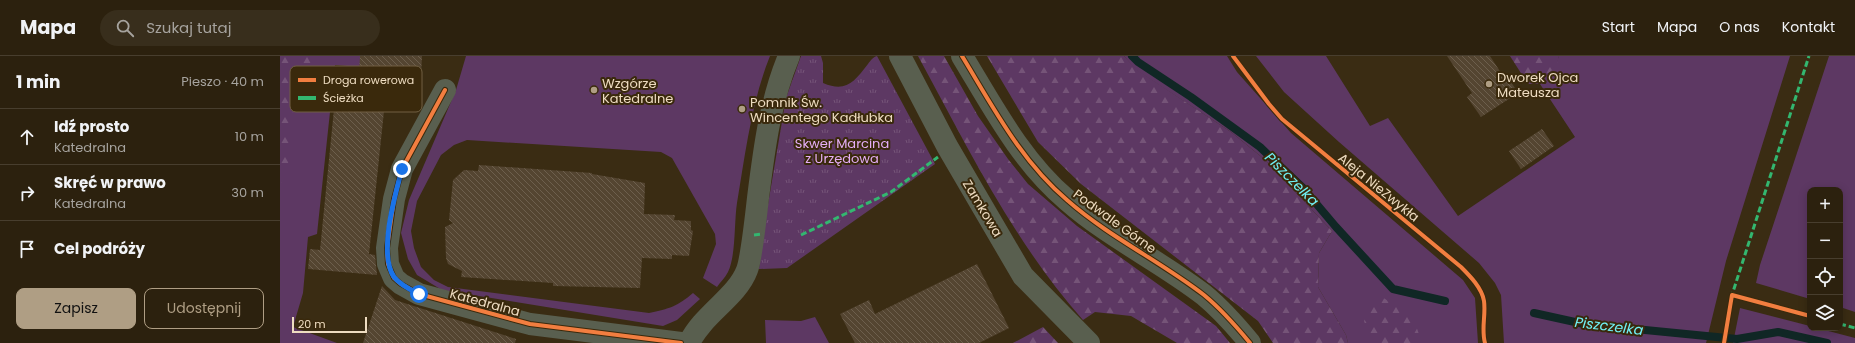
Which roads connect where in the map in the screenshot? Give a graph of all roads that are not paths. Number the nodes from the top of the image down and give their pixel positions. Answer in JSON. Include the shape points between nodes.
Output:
{"nodes":[{"id":1,"x":789,"y":56,"type":"edge"},
{"id":2,"x":900,"y":56,"type":"edge"},
{"id":3,"x":962,"y":56,"type":"edge"},
{"id":4,"x":445,"y":90,"type":"dead end"},
{"id":5,"x":681,"y":343,"type":"edge"},
{"id":6,"x":689,"y":343,"type":"edge"},
{"id":7,"x":1090,"y":343,"type":"edge"},
{"id":8,"x":1250,"y":343,"type":"edge"}],
"edges":[{"from":1,"to":6,"type":"street","via":[[778,84],[763,158],[747,270],[734,290],[702,322]]},
{"from":2,"to":7,"type":"street","name":"Zamkowa","via":[[947,146],[1023,276]]},
{"from":3,"to":8,"type":"street","name":"Podwale Górne","via":[[1010,135],[1040,173],[1066,200],[1106,231],[1204,296]]},
{"from":4,"to":5,"type":"street","name":"Katedralna","via":[[402,169],[394,199],[387,248],[388,264],[394,278],[419,294],[530,324]]}]}
